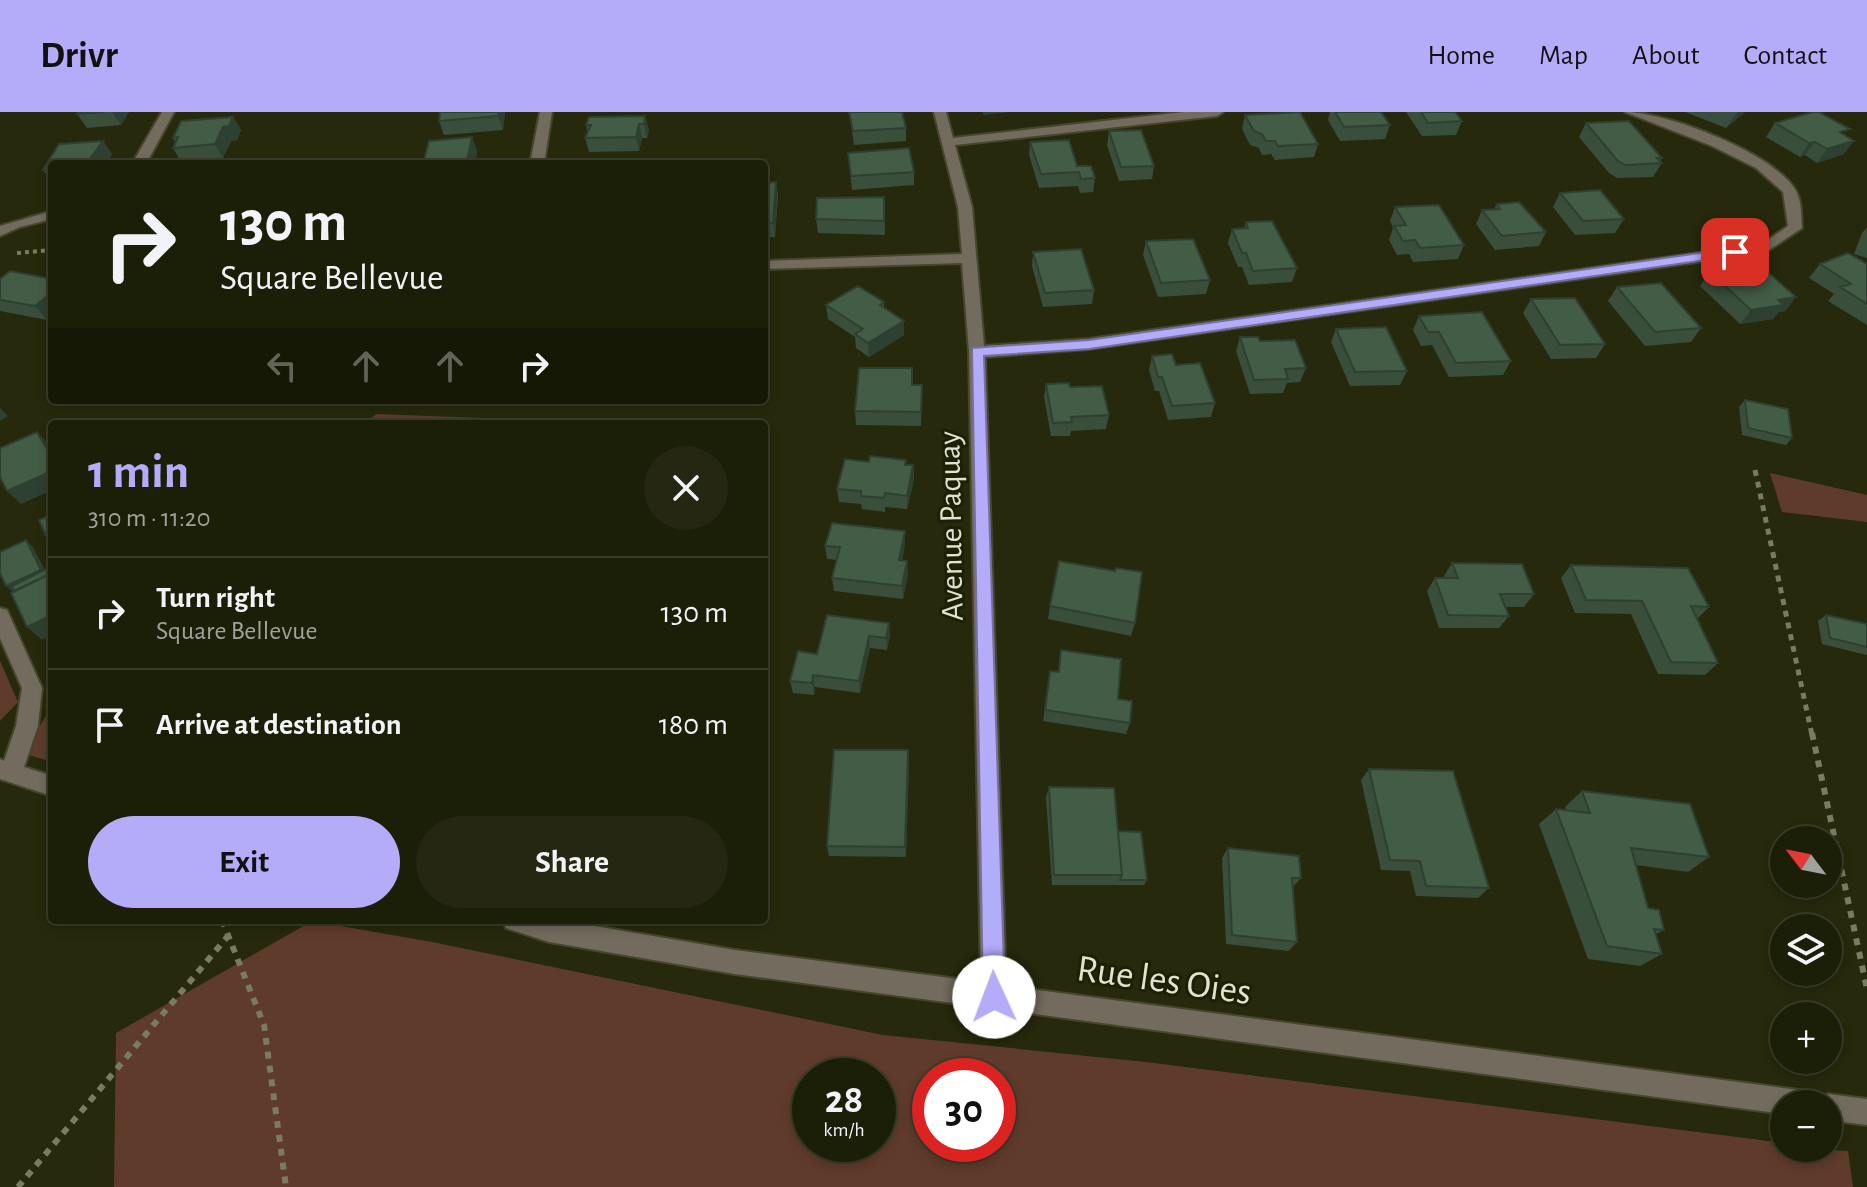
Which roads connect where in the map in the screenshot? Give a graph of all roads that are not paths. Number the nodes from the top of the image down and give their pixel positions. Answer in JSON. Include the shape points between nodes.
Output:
{"nodes":[{"id":1,"x":168,"y":112,"type":"edge"},
{"id":2,"x":546,"y":112,"type":"edge"},
{"id":3,"x":940,"y":112,"type":"edge"},
{"id":4,"x":1217,"y":112,"type":"edge"},
{"id":5,"x":1631,"y":112,"type":"edge"},
{"id":6,"x":949,"y":142,"type":"junction"},
{"id":7,"x":141,"y":160,"type":"edge"},
{"id":8,"x":538,"y":160,"type":"edge"},
{"id":9,"x":48,"y":216,"type":"edge"},
{"id":10,"x":0,"y":232,"type":"edge"},
{"id":11,"x":967,"y":258,"type":"junction"},
{"id":12,"x":768,"y":265,"type":"edge"},
{"id":13,"x":977,"y":352,"type":"junction"},
{"id":14,"x":0,"y":616,"type":"edge"},
{"id":15,"x":5,"y":771,"type":"edge"},
{"id":16,"x":48,"y":785,"type":"edge"},
{"id":17,"x":528,"y":924,"type":"edge"},
{"id":18,"x":994,"y":997,"type":"junction"},
{"id":19,"x":1770,"y":1099,"type":"edge"},
{"id":20,"x":1842,"y":1109,"type":"edge"},
{"id":21,"x":1867,"y":1112,"type":"edge"}],
"edges":[{"from":1,"to":7,"type":"street"},
{"from":2,"to":8,"type":"street"},
{"from":3,"to":6,"type":"street","name":"Avenue Paquay"},
{"from":4,"to":6,"type":"street"},
{"from":5,"to":13,"type":"street","via":[[1761,164],[1789,191],[1795,228],[1766,248],[1089,344]]},
{"from":6,"to":11,"type":"street","name":"Avenue Paquay","via":[[965,207]]},
{"from":9,"to":10,"type":"street"},
{"from":11,"to":12,"type":"street"},
{"from":11,"to":13,"type":"street","name":"Avenue Paquay"},
{"from":13,"to":18,"type":"street","name":"Avenue Paquay"},
{"from":14,"to":15,"type":"street","via":[[32,688],[27,726]]},
{"from":15,"to":16,"type":"street"},
{"from":17,"to":18,"type":"street","name":"Rue les Oies","via":[[735,962]]},
{"from":18,"to":19,"type":"street","name":"Rue les Oies"},
{"from":20,"to":21,"type":"street"}]}
